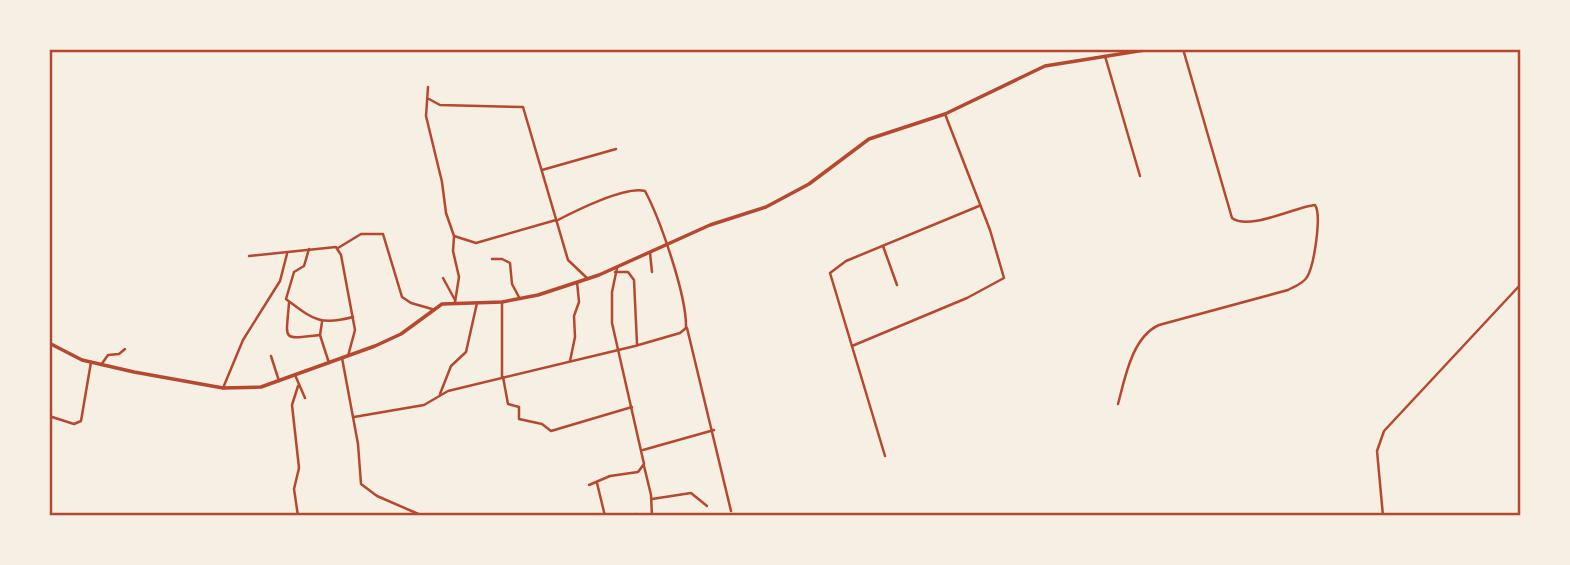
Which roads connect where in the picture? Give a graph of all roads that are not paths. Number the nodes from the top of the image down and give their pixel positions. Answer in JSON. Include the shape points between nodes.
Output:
{"nodes":[{"id":1,"x":1151,"y":49,"type":"edge"},
{"id":2,"x":1183,"y":49,"type":"edge"},
{"id":3,"x":1105,"y":56,"type":"junction"},
{"id":4,"x":428,"y":87,"type":"dead end"},
{"id":5,"x":429,"y":99,"type":"junction"},
{"id":6,"x":945,"y":114,"type":"junction"},
{"id":7,"x":616,"y":149,"type":"dead end"},
{"id":8,"x":542,"y":170,"type":"junction"},
{"id":9,"x":1140,"y":176,"type":"dead end"},
{"id":10,"x":979,"y":206,"type":"junction"},
{"id":11,"x":556,"y":221,"type":"junction"},
{"id":12,"x":454,"y":236,"type":"junction"},
{"id":13,"x":666,"y":246,"type":"junction"},
{"id":14,"x":883,"y":246,"type":"junction"},
{"id":15,"x":338,"y":248,"type":"junction"},
{"id":16,"x":309,"y":250,"type":"junction"},
{"id":17,"x":287,"y":253,"type":"junction"},
{"id":18,"x":650,"y":253,"type":"junction"},
{"id":19,"x":249,"y":256,"type":"dead end"},
{"id":20,"x":492,"y":259,"type":"dead end"},
{"id":21,"x":616,"y":270,"type":"junction"},
{"id":22,"x":652,"y":272,"type":"dead end"},
{"id":23,"x":443,"y":278,"type":"dead end"},
{"id":24,"x":588,"y":279,"type":"junction"},
{"id":25,"x":578,"y":282,"type":"junction"},
{"id":26,"x":1521,"y":284,"type":"edge"},
{"id":27,"x":897,"y":285,"type":"dead end"},
{"id":28,"x":520,"y":299,"type":"junction"},
{"id":29,"x":455,"y":301,"type":"junction"},
{"id":30,"x":289,"y":302,"type":"junction"},
{"id":31,"x":477,"y":302,"type":"junction"},
{"id":32,"x":502,"y":302,"type":"junction"},
{"id":33,"x":432,"y":309,"type":"junction"},
{"id":34,"x":353,"y":317,"type":"junction"},
{"id":35,"x":322,"y":322,"type":"junction"},
{"id":36,"x":687,"y":326,"type":"junction"},
{"id":37,"x":320,"y":335,"type":"junction"},
{"id":38,"x":49,"y":343,"type":"edge"},
{"id":39,"x":637,"y":345,"type":"junction"},
{"id":40,"x":852,"y":346,"type":"junction"},
{"id":41,"x":125,"y":349,"type":"dead end"},
{"id":42,"x":617,"y":350,"type":"junction"},
{"id":43,"x":271,"y":356,"type":"dead end"},
{"id":44,"x":348,"y":356,"type":"junction"},
{"id":45,"x":342,"y":358,"type":"junction"},
{"id":46,"x":570,"y":361,"type":"junction"},
{"id":47,"x":91,"y":362,"type":"junction"},
{"id":48,"x":329,"y":363,"type":"junction"},
{"id":49,"x":101,"y":365,"type":"junction"},
{"id":50,"x":295,"y":375,"type":"junction"},
{"id":51,"x":503,"y":377,"type":"junction"},
{"id":52,"x":279,"y":382,"type":"junction"},
{"id":53,"x":298,"y":386,"type":"junction"},
{"id":54,"x":223,"y":388,"type":"junction"},
{"id":55,"x":440,"y":394,"type":"junction"},
{"id":56,"x":305,"y":398,"type":"dead end"},
{"id":57,"x":1118,"y":404,"type":"dead end"},
{"id":58,"x":632,"y":407,"type":"junction"},
{"id":59,"x":49,"y":416,"type":"edge"},
{"id":60,"x":354,"y":417,"type":"junction"},
{"id":61,"x":714,"y":430,"type":"junction"},
{"id":62,"x":643,"y":451,"type":"junction"},
{"id":63,"x":885,"y":456,"type":"dead end"},
{"id":64,"x":644,"y":466,"type":"junction"},
{"id":65,"x":597,"y":483,"type":"junction"},
{"id":66,"x":589,"y":485,"type":"dead end"},
{"id":67,"x":652,"y":499,"type":"junction"},
{"id":68,"x":707,"y":506,"type":"dead end"},
{"id":69,"x":731,"y":512,"type":"dead end"},
{"id":70,"x":298,"y":516,"type":"edge"},
{"id":71,"x":423,"y":516,"type":"edge"},
{"id":72,"x":605,"y":516,"type":"edge"},
{"id":73,"x":652,"y":516,"type":"edge"},
{"id":74,"x":1383,"y":516,"type":"edge"}],
"edges":[{"from":1,"to":3,"type":"main road"},
{"from":2,"to":57,"type":"street","via":[[1232,218],[1252,221],[1317,206],[1314,250],[1306,278],[1288,290],[1152,328],[1132,358]]},
{"from":3,"to":6,"type":"main road","via":[[1045,66]]},
{"from":3,"to":9,"type":"street"},
{"from":4,"to":5,"type":"street"},
{"from":5,"to":8,"type":"street","via":[[440,105],[523,107]]},
{"from":5,"to":12,"type":"street","via":[[426,116]]},
{"from":6,"to":10,"type":"street"},
{"from":6,"to":13,"type":"main road","via":[[869,139],[798,191]]},
{"from":7,"to":8,"type":"street"},
{"from":8,"to":11,"type":"street"},
{"from":10,"to":14,"type":"street"},
{"from":10,"to":40,"type":"street","via":[[1004,273],[1002,280]]},
{"from":11,"to":12,"type":"street","via":[[481,242]]},
{"from":11,"to":13,"type":"street","via":[[590,205],[644,190],[656,209]]},
{"from":11,"to":24,"type":"street","via":[[568,260]]},
{"from":12,"to":29,"type":"street","via":[[459,277]]},
{"from":13,"to":18,"type":"main road"},
{"from":13,"to":36,"type":"street"},
{"from":14,"to":27,"type":"street"},
{"from":14,"to":40,"type":"street","via":[[830,272]]},
{"from":15,"to":16,"type":"street"},
{"from":15,"to":33,"type":"street","via":[[362,234],[383,234],[402,297]]},
{"from":15,"to":34,"type":"street"},
{"from":16,"to":17,"type":"street"},
{"from":16,"to":30,"type":"street","via":[[304,266],[293,274],[286,297]]},
{"from":17,"to":19,"type":"street"},
{"from":17,"to":54,"type":"street","via":[[280,281],[243,340]]},
{"from":18,"to":21,"type":"main road"},
{"from":18,"to":22,"type":"street"},
{"from":20,"to":28,"type":"street","via":[[510,263],[512,284]]},
{"from":21,"to":24,"type":"main road"},
{"from":21,"to":39,"type":"street","via":[[628,272],[635,280]]},
{"from":21,"to":42,"type":"street","via":[[612,317]]},
{"from":23,"to":29,"type":"street"},
{"from":24,"to":25,"type":"main road"},
{"from":25,"to":28,"type":"main road"},
{"from":25,"to":46,"type":"street"},
{"from":26,"to":74,"type":"street","via":[[1384,431],[1377,451]]},
{"from":28,"to":32,"type":"main road"},
{"from":29,"to":31,"type":"main road"},
{"from":29,"to":33,"type":"main road"},
{"from":30,"to":35,"type":"street"},
{"from":30,"to":37,"type":"street","via":[[286,330],[290,337]]},
{"from":31,"to":32,"type":"main road"},
{"from":31,"to":55,"type":"street","via":[[466,352],[451,366]]},
{"from":32,"to":51,"type":"street"},
{"from":33,"to":44,"type":"main road","via":[[401,334]]},
{"from":34,"to":35,"type":"street"},
{"from":34,"to":44,"type":"street","via":[[355,334]]},
{"from":35,"to":37,"type":"street"},
{"from":36,"to":39,"type":"street","via":[[680,333]]},
{"from":36,"to":61,"type":"street"},
{"from":37,"to":48,"type":"street"},
{"from":38,"to":47,"type":"main road"},
{"from":39,"to":42,"type":"street"},
{"from":40,"to":63,"type":"street"},
{"from":41,"to":49,"type":"street","via":[[108,355]]},
{"from":42,"to":46,"type":"street"},
{"from":42,"to":58,"type":"street"},
{"from":43,"to":52,"type":"street"},
{"from":44,"to":45,"type":"main road"},
{"from":45,"to":48,"type":"main road"},
{"from":45,"to":60,"type":"street"},
{"from":46,"to":51,"type":"street"},
{"from":47,"to":49,"type":"main road"},
{"from":47,"to":59,"type":"street","via":[[81,421],[74,424]]},
{"from":48,"to":50,"type":"main road"},
{"from":49,"to":54,"type":"main road"},
{"from":50,"to":52,"type":"main road"},
{"from":50,"to":53,"type":"street"},
{"from":51,"to":55,"type":"street"},
{"from":51,"to":58,"type":"street","via":[[508,404],[519,407],[519,419],[551,431]]},
{"from":52,"to":54,"type":"main road"},
{"from":53,"to":56,"type":"street"},
{"from":53,"to":70,"type":"street","via":[[292,408],[299,468],[294,489]]},
{"from":55,"to":60,"type":"street","via":[[424,405]]},
{"from":58,"to":62,"type":"street"},
{"from":60,"to":71,"type":"street","via":[[361,484]]},
{"from":61,"to":62,"type":"street"},
{"from":61,"to":69,"type":"street"},
{"from":62,"to":64,"type":"street"},
{"from":64,"to":65,"type":"street","via":[[638,472]]},
{"from":64,"to":67,"type":"street"},
{"from":65,"to":66,"type":"street"},
{"from":65,"to":72,"type":"street"},
{"from":67,"to":68,"type":"street","via":[[691,493]]},
{"from":67,"to":73,"type":"street"}]}
